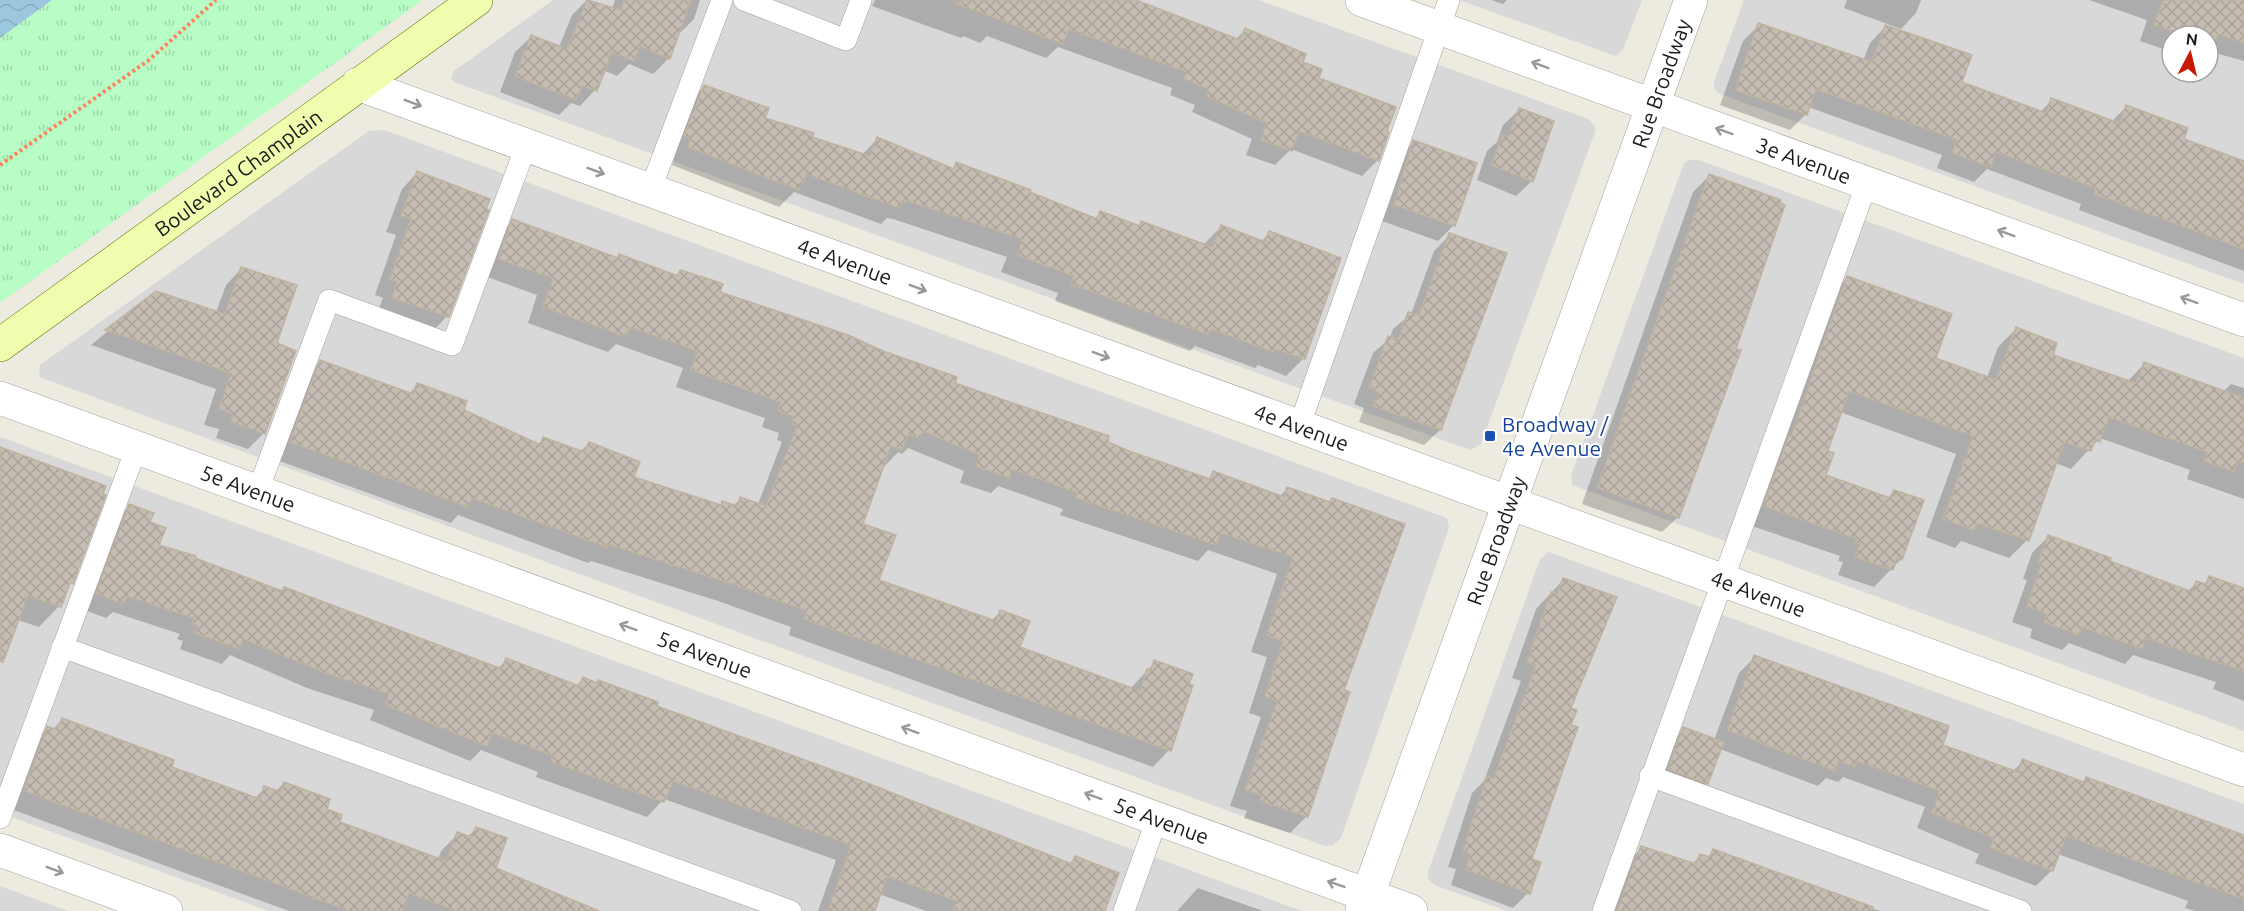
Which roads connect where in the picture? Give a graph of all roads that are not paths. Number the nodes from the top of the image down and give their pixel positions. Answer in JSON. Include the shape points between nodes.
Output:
{"nodes":[{"id":1,"x":476,"y":0,"type":"edge"},
{"id":2,"x":722,"y":0,"type":"edge"},
{"id":3,"x":744,"y":0,"type":"edge"},
{"id":4,"x":861,"y":0,"type":"edge"},
{"id":5,"x":1362,"y":0,"type":"edge"},
{"id":6,"x":1691,"y":0,"type":"edge"},
{"id":7,"x":1444,"y":14,"type":"edge"},
{"id":8,"x":358,"y":84,"type":"junction"},
{"id":9,"x":1653,"y":106,"type":"junction"},
{"id":10,"x":526,"y":146,"type":"junction"},
{"id":11,"x":1867,"y":183,"type":"junction"},
{"id":12,"x":650,"y":191,"type":"junction"},
{"id":13,"x":2244,"y":320,"type":"edge"},
{"id":14,"x":0,"y":345,"type":"edge"},
{"id":15,"x":0,"y":398,"type":"edge"},
{"id":16,"x":1299,"y":426,"type":"junction"},
{"id":17,"x":136,"y":449,"type":"junction"},
{"id":18,"x":257,"y":493,"type":"junction"},
{"id":19,"x":1510,"y":503,"type":"junction"},
{"id":20,"x":1722,"y":582,"type":"junction"},
{"id":21,"x":62,"y":647,"type":"junction"},
{"id":22,"x":2244,"y":770,"type":"edge"},
{"id":23,"x":1650,"y":776,"type":"junction"},
{"id":24,"x":0,"y":818,"type":"edge"},
{"id":25,"x":1157,"y":819,"type":"junction"},
{"id":26,"x":0,"y":850,"type":"edge"},
{"id":27,"x":1365,"y":903,"type":"edge"},
{"id":28,"x":166,"y":911,"type":"edge"},
{"id":29,"x":791,"y":911,"type":"edge"},
{"id":30,"x":1124,"y":911,"type":"edge"},
{"id":31,"x":1411,"y":911,"type":"edge"},
{"id":32,"x":1603,"y":911,"type":"edge"},
{"id":33,"x":2021,"y":911,"type":"edge"}],
"edges":[{"from":1,"to":8,"type":"main road","name":"Boulevard Champlain"},
{"from":2,"to":12,"type":"lane"},
{"from":3,"to":4,"type":"lane","via":[[846,40]]},
{"from":5,"to":7,"type":"street","name":"3e Avenue"},
{"from":6,"to":9,"type":"street","name":"Rue Broadway"},
{"from":9,"to":7,"type":"street","name":"3e Avenue","one_way":true},
{"from":7,"to":16,"type":"lane"},
{"from":8,"to":10,"type":"street","name":"4e Avenue","one_way":true},
{"from":8,"to":14,"type":"main road","name":"Boulevard Champlain"},
{"from":11,"to":9,"type":"street","name":"3e Avenue","one_way":true},
{"from":9,"to":19,"type":"street","name":"Rue Broadway"},
{"from":10,"to":12,"type":"street","name":"4e Avenue","one_way":true},
{"from":10,"to":18,"type":"lane","via":[[452,345],[329,300]]},
{"from":13,"to":11,"type":"street","name":"3e Avenue","one_way":true},
{"from":11,"to":20,"type":"lane"},
{"from":12,"to":16,"type":"street","name":"4e Avenue","one_way":true},
{"from":15,"to":17,"type":"street","name":"5e Avenue"},
{"from":16,"to":19,"type":"street","name":"4e Avenue"},
{"from":17,"to":18,"type":"street","name":"5e Avenue"},
{"from":17,"to":21,"type":"lane"},
{"from":25,"to":18,"type":"street","name":"5e Avenue","one_way":true},
{"from":19,"to":20,"type":"street","name":"4e Avenue"},
{"from":19,"to":27,"type":"street","name":"Rue Broadway"},
{"from":20,"to":22,"type":"street","name":"4e Avenue"},
{"from":20,"to":23,"type":"lane"},
{"from":21,"to":24,"type":"lane"},
{"from":21,"to":29,"type":"lane"},
{"from":23,"to":32,"type":"lane"},
{"from":23,"to":33,"type":"lane"},
{"from":27,"to":25,"type":"street","name":"5e Avenue","one_way":true},
{"from":25,"to":30,"type":"lane"},
{"from":26,"to":28,"type":"street","one_way":true},
{"from":27,"to":31,"type":"street","name":"5e Avenue"}]}
